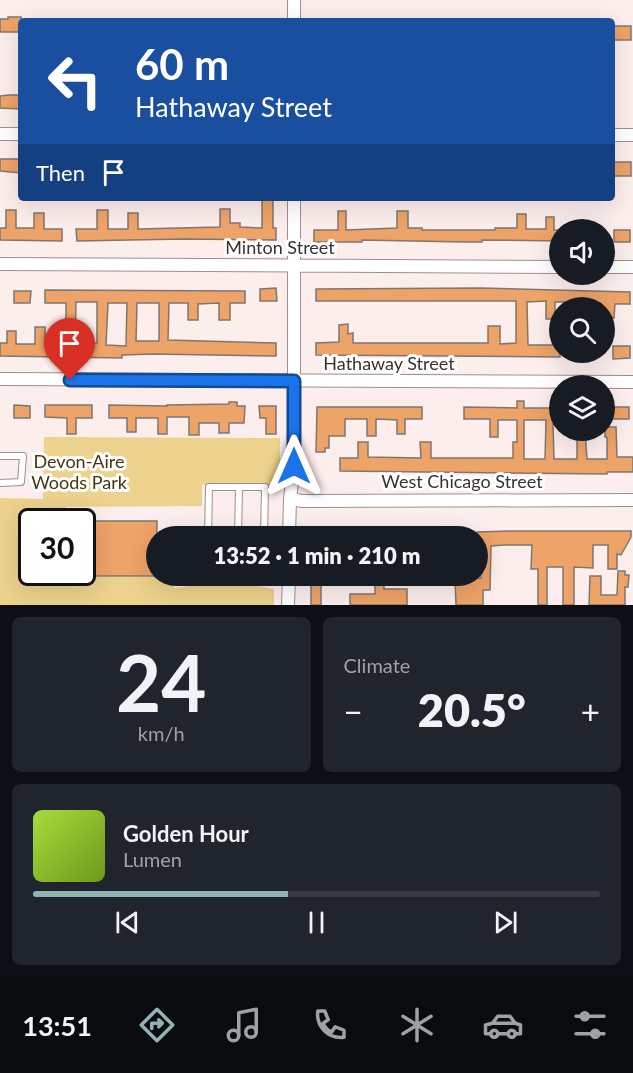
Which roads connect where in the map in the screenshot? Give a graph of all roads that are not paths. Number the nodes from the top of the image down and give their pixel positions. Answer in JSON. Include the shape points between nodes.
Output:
{"nodes":[{"id":1,"x":294,"y":0,"type":"edge"},
{"id":2,"x":294,"y":18,"type":"edge"},
{"id":3,"x":0,"y":134,"type":"edge"},
{"id":4,"x":18,"y":134,"type":"edge"},
{"id":5,"x":615,"y":135,"type":"edge"},
{"id":6,"x":633,"y":135,"type":"edge"},
{"id":7,"x":294,"y":201,"type":"edge"},
{"id":8,"x":0,"y":264,"type":"edge"},
{"id":9,"x":294,"y":266,"type":"junction"},
{"id":10,"x":549,"y":267,"type":"edge"},
{"id":11,"x":615,"y":267,"type":"edge"},
{"id":12,"x":633,"y":267,"type":"edge"},
{"id":13,"x":0,"y":379,"type":"edge"},
{"id":14,"x":294,"y":381,"type":"junction"},
{"id":15,"x":633,"y":382,"type":"edge"},
{"id":16,"x":0,"y":456,"type":"edge"},
{"id":17,"x":0,"y":483,"type":"edge"},
{"id":18,"x":239,"y":487,"type":"junction"},
{"id":19,"x":290,"y":499,"type":"junction"},
{"id":20,"x":633,"y":500,"type":"edge"},
{"id":21,"x":208,"y":526,"type":"edge"},
{"id":22,"x":238,"y":526,"type":"edge"},
{"id":23,"x":264,"y":526,"type":"edge"},
{"id":24,"x":289,"y":526,"type":"edge"},
{"id":25,"x":289,"y":586,"type":"edge"},
{"id":26,"x":288,"y":605,"type":"edge"}],
"edges":[{"from":1,"to":2,"type":"street"},
{"from":3,"to":4,"type":"street"},
{"from":5,"to":6,"type":"street"},
{"from":7,"to":9,"type":"street"},
{"from":8,"to":9,"type":"street","name":"Minton Street"},
{"from":9,"to":10,"type":"street","name":"Minton Street"},
{"from":9,"to":14,"type":"street"},
{"from":11,"to":12,"type":"street"},
{"from":13,"to":14,"type":"street","name":"Hathaway Street"},
{"from":14,"to":15,"type":"street","name":"Hathaway Street"},
{"from":14,"to":19,"type":"street"},
{"from":16,"to":17,"type":"lane","via":[[23,456],[21,483]]},
{"from":18,"to":21,"type":"lane","via":[[209,487]]},
{"from":18,"to":22,"type":"lane"},
{"from":18,"to":23,"type":"lane","via":[[265,488]]},
{"from":19,"to":20,"type":"street","name":"West Chicago Street"},
{"from":19,"to":24,"type":"street"},
{"from":25,"to":26,"type":"street"}]}
